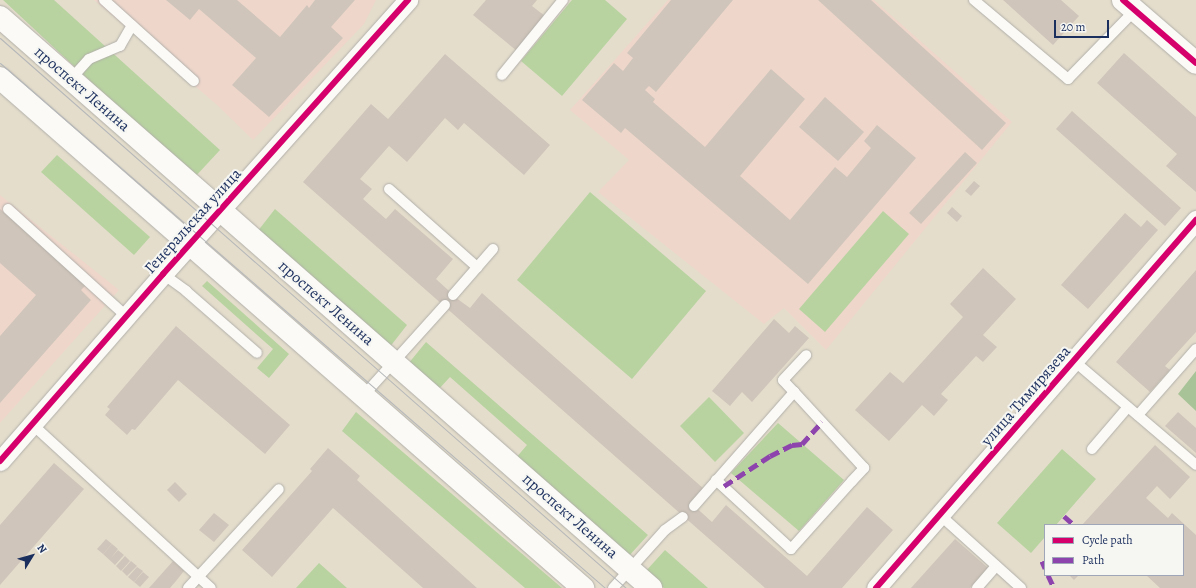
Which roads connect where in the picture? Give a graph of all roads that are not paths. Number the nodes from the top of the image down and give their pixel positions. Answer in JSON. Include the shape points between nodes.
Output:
{"nodes":[{"id":1,"x":104,"y":0,"type":"edge"},
{"id":2,"x":408,"y":0,"type":"edge"},
{"id":3,"x":564,"y":0,"type":"edge"},
{"id":4,"x":974,"y":0,"type":"edge"},
{"id":5,"x":1129,"y":5,"type":"edge"},
{"id":6,"x":0,"y":17,"type":"edge"},
{"id":7,"x":132,"y":25,"type":"junction"},
{"id":8,"x":1196,"y":62,"type":"edge"},
{"id":9,"x":502,"y":75,"type":"dead end"},
{"id":10,"x":0,"y":78,"type":"edge"},
{"id":11,"x":71,"y":79,"type":"junction"},
{"id":12,"x":194,"y":81,"type":"dead end"},
{"id":13,"x":389,"y":189,"type":"dead end"},
{"id":14,"x":8,"y":209,"type":"dead end"},
{"id":15,"x":220,"y":210,"type":"junction"},
{"id":16,"x":1196,"y":220,"type":"edge"},
{"id":17,"x":190,"y":244,"type":"junction"},
{"id":18,"x":493,"y":249,"type":"dead end"},
{"id":19,"x":477,"y":267,"type":"junction"},
{"id":20,"x":162,"y":274,"type":"junction"},
{"id":21,"x":453,"y":295,"type":"dead end"},
{"id":22,"x":445,"y":305,"type":"dead end"},
{"id":23,"x":126,"y":316,"type":"junction"},
{"id":24,"x":1196,"y":349,"type":"edge"},
{"id":25,"x":257,"y":353,"type":"dead end"},
{"id":26,"x":806,"y":355,"type":"dead end"},
{"id":27,"x":1074,"y":361,"type":"junction"},
{"id":28,"x":394,"y":362,"type":"junction"},
{"id":29,"x":794,"y":392,"type":"junction"},
{"id":30,"x":364,"y":395,"type":"junction"},
{"id":31,"x":1128,"y":407,"type":"junction"},
{"id":32,"x":1138,"y":415,"type":"junction"},
{"id":33,"x":33,"y":425,"type":"junction"},
{"id":34,"x":1092,"y":449,"type":"dead end"},
{"id":35,"x":0,"y":461,"type":"edge"},
{"id":36,"x":1196,"y":464,"type":"edge"},
{"id":37,"x":716,"y":480,"type":"junction"},
{"id":38,"x":279,"y":489,"type":"dead end"},
{"id":39,"x":694,"y":506,"type":"dead end"},
{"id":40,"x":940,"y":515,"type":"junction"},
{"id":41,"x":683,"y":517,"type":"dead end"},
{"id":42,"x":996,"y":566,"type":"junction"},
{"id":43,"x":630,"y":569,"type":"junction"},
{"id":44,"x":199,"y":576,"type":"junction"},
{"id":45,"x":188,"y":588,"type":"edge"},
{"id":46,"x":211,"y":588,"type":"edge"},
{"id":47,"x":583,"y":588,"type":"edge"},
{"id":48,"x":613,"y":588,"type":"edge"},
{"id":49,"x":651,"y":588,"type":"edge"},
{"id":50,"x":876,"y":588,"type":"edge"},
{"id":51,"x":977,"y":588,"type":"edge"},
{"id":52,"x":1021,"y":588,"type":"edge"}],
"edges":[{"from":1,"to":7,"type":"lane"},
{"from":2,"to":15,"type":"street","name":"Генеральская улица"},
{"from":3,"to":9,"type":"lane"},
{"from":4,"to":5,"type":"lane","via":[[1068,79]]},
{"from":5,"to":8,"type":"main road"},
{"from":6,"to":11,"type":"main road","name":"проспект Ленина"},
{"from":7,"to":11,"type":"lane","via":[[120,46],[89,59]]},
{"from":7,"to":12,"type":"lane"},
{"from":10,"to":17,"type":"main road"},
{"from":11,"to":15,"type":"main road","name":"проспект Ленина"},
{"from":13,"to":19,"type":"lane"},
{"from":14,"to":23,"type":"lane"},
{"from":15,"to":17,"type":"street","name":"Генеральская улица"},
{"from":15,"to":28,"type":"main road","name":"проспект Ленина"},
{"from":16,"to":27,"type":"street","name":"улица Тимирязева"},
{"from":17,"to":20,"type":"street","name":"Генеральская улица"},
{"from":17,"to":30,"type":"main road"},
{"from":18,"to":19,"type":"lane"},
{"from":19,"to":21,"type":"lane"},
{"from":20,"to":23,"type":"street","name":"Генеральская улица"},
{"from":20,"to":25,"type":"lane","via":[[186,291]]},
{"from":22,"to":28,"type":"lane"},
{"from":23,"to":33,"type":"street","name":"Генеральская улица"},
{"from":24,"to":32,"type":"lane"},
{"from":26,"to":29,"type":"lane","via":[[783,380]]},
{"from":27,"to":31,"type":"lane"},
{"from":27,"to":40,"type":"street","name":"улица Тимирязева"},
{"from":28,"to":30,"type":"lane"},
{"from":28,"to":43,"type":"main road","name":"проспект Ленина"},
{"from":29,"to":37,"type":"lane"},
{"from":29,"to":37,"type":"lane","via":[[864,468],[791,549]]},
{"from":30,"to":47,"type":"main road"},
{"from":31,"to":32,"type":"lane"},
{"from":31,"to":34,"type":"lane"},
{"from":32,"to":36,"type":"lane"},
{"from":33,"to":35,"type":"street","name":"Генеральская улица"},
{"from":33,"to":44,"type":"lane"},
{"from":37,"to":39,"type":"lane"},
{"from":38,"to":44,"type":"lane"},
{"from":40,"to":42,"type":"lane"},
{"from":40,"to":50,"type":"street","name":"улица Тимирязева"},
{"from":41,"to":43,"type":"lane","via":[[665,530]]},
{"from":42,"to":51,"type":"lane"},
{"from":42,"to":52,"type":"lane"},
{"from":43,"to":48,"type":"lane"},
{"from":43,"to":49,"type":"main road","name":"проспект Ленина"},
{"from":44,"to":45,"type":"lane"},
{"from":44,"to":46,"type":"lane"}]}
